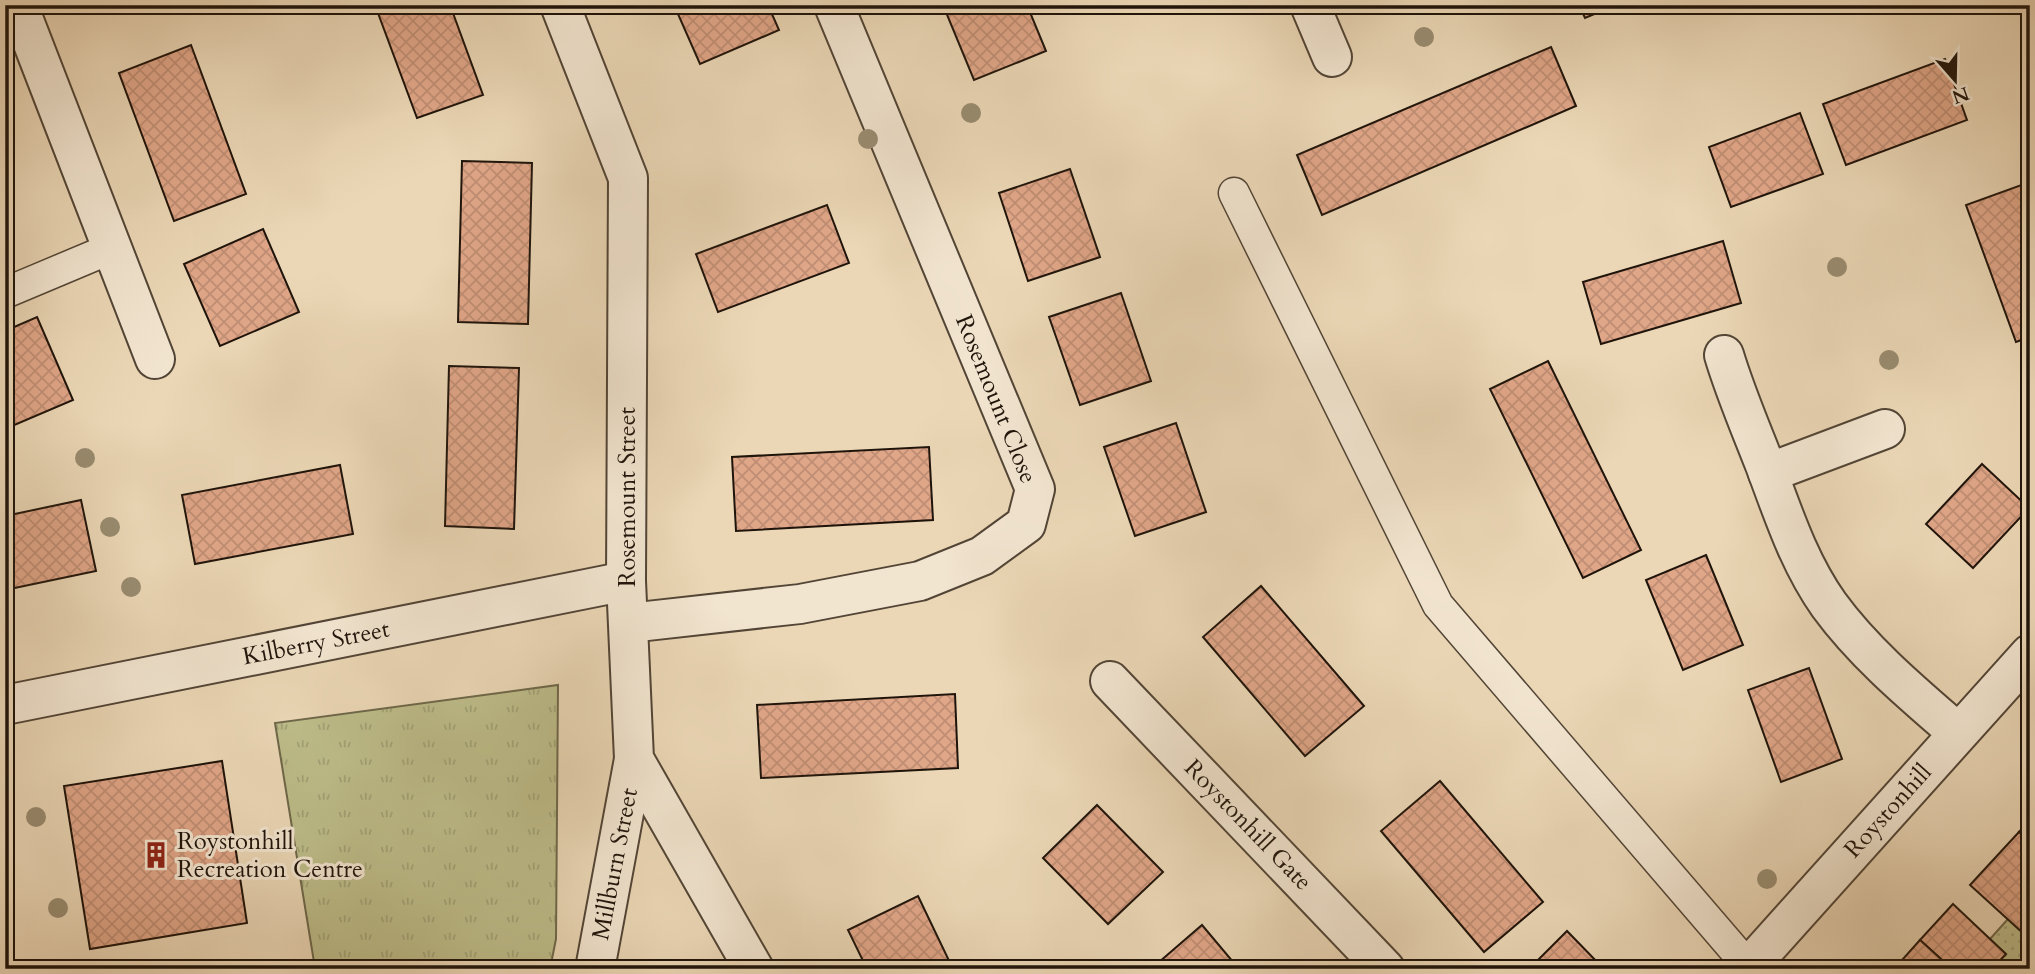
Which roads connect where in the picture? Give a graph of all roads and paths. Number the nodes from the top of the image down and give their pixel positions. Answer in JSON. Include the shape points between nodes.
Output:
{"nodes":[{"id":1,"x":18,"y":5,"type":"edge"},
{"id":2,"x":560,"y":5,"type":"edge"},
{"id":3,"x":1310,"y":5,"type":"edge"},
{"id":4,"x":835,"y":8,"type":"dead end"},
{"id":5,"x":1332,"y":57,"type":"dead end"},
{"id":6,"x":1234,"y":193,"type":"dead end"},
{"id":7,"x":112,"y":248,"type":"junction"},
{"id":8,"x":5,"y":293,"type":"edge"},
{"id":9,"x":1724,"y":355,"type":"dead end"},
{"id":10,"x":155,"y":359,"type":"dead end"},
{"id":11,"x":1885,"y":429,"type":"dead end"},
{"id":12,"x":1768,"y":473,"type":"junction"},
{"id":13,"x":626,"y":581,"type":"junction"},
{"id":14,"x":629,"y":623,"type":"junction"},
{"id":15,"x":2030,"y":654,"type":"edge"},
{"id":16,"x":1110,"y":681,"type":"dead end"},
{"id":17,"x":5,"y":705,"type":"edge"},
{"id":18,"x":1958,"y":733,"type":"junction"},
{"id":19,"x":634,"y":759,"type":"junction"},
{"id":20,"x":1748,"y":968,"type":"edge"},
{"id":21,"x":595,"y":969,"type":"edge"},
{"id":22,"x":754,"y":969,"type":"edge"},
{"id":23,"x":1385,"y":969,"type":"edge"}],
"edges":[{"from":1,"to":7,"type":"street"},
{"from":2,"to":13,"type":"street","name":"Rosemount Street","via":[[628,178]]},
{"from":3,"to":5,"type":"street"},
{"from":4,"to":14,"type":"street","name":"Rosemount Close","via":[[1035,489],[1026,524],[982,556],[919,582],[800,604]]},
{"from":6,"to":20,"type":"lane","via":[[1438,605]]},
{"from":7,"to":8,"type":"lane"},
{"from":7,"to":10,"type":"street"},
{"from":9,"to":12,"type":"street"},
{"from":11,"to":12,"type":"street"},
{"from":12,"to":18,"type":"street","via":[[1800,555],[1830,607],[1906,688]]},
{"from":13,"to":14,"type":"street","name":"Rosemount Street"},
{"from":13,"to":17,"type":"street","name":"Kilberry Street"},
{"from":14,"to":19,"type":"street","name":"Rosemount Street"},
{"from":15,"to":18,"type":"street","name":"Roystonhill"},
{"from":16,"to":23,"type":"street","name":"Roystonhill Gate"},
{"from":18,"to":20,"type":"street","name":"Roystonhill"},
{"from":19,"to":21,"type":"street","name":"Millburn Street"},
{"from":19,"to":22,"type":"street","name":"Rosemount Street"}]}
